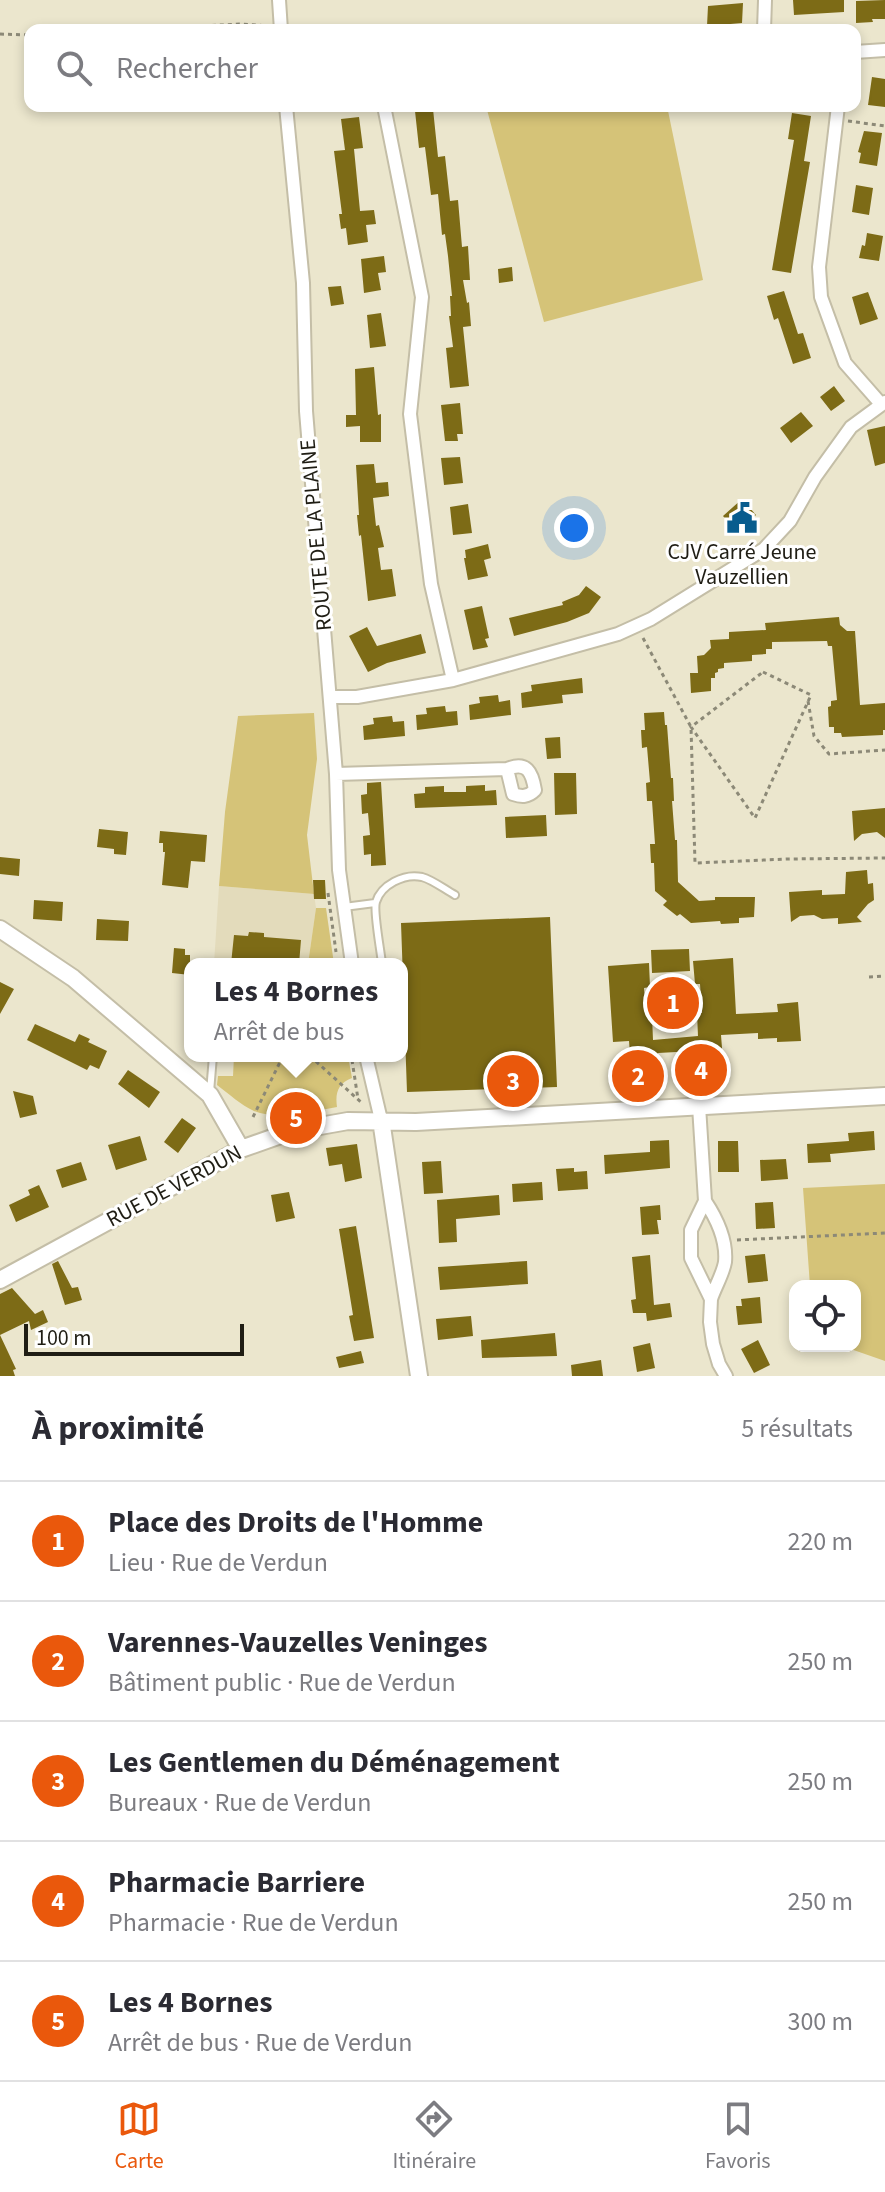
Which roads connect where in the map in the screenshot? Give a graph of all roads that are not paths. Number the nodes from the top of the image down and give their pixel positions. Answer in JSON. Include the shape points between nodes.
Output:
{"nodes":[{"id":1,"x":279,"y":0,"type":"edge"},
{"id":2,"x":765,"y":0,"type":"edge"},
{"id":3,"x":281,"y":24,"type":"edge"},
{"id":4,"x":764,"y":24,"type":"edge"},
{"id":5,"x":885,"y":50,"type":"edge"},
{"id":6,"x":861,"y":52,"type":"edge"},
{"id":7,"x":287,"y":112,"type":"edge"},
{"id":8,"x":385,"y":112,"type":"edge"},
{"id":9,"x":838,"y":112,"type":"edge"},
{"id":10,"x":883,"y":403,"type":"edge"},
{"id":11,"x":453,"y":680,"type":"junction"},
{"id":12,"x":330,"y":697,"type":"junction"},
{"id":13,"x":507,"y":769,"type":"dead end"},
{"id":14,"x":336,"y":774,"type":"junction"},
{"id":15,"x":455,"y":895,"type":"dead end"},
{"id":16,"x":375,"y":903,"type":"junction"},
{"id":17,"x":344,"y":907,"type":"junction"},
{"id":18,"x":0,"y":929,"type":"edge"},
{"id":19,"x":351,"y":958,"type":"edge"},
{"id":20,"x":381,"y":958,"type":"edge"},
{"id":21,"x":213,"y":1062,"type":"edge"},
{"id":22,"x":367,"y":1062,"type":"edge"},
{"id":23,"x":210,"y":1095,"type":"junction"},
{"id":24,"x":885,"y":1096,"type":"edge"},
{"id":25,"x":699,"y":1106,"type":"junction"},
{"id":26,"x":381,"y":1120,"type":"junction"},
{"id":27,"x":241,"y":1149,"type":"junction"},
{"id":28,"x":705,"y":1201,"type":"junction"},
{"id":29,"x":0,"y":1280,"type":"edge"},
{"id":30,"x":711,"y":1299,"type":"junction"},
{"id":31,"x":419,"y":1376,"type":"edge"},
{"id":32,"x":726,"y":1376,"type":"edge"}],
"edges":[{"from":1,"to":3,"type":"street"},
{"from":2,"to":4,"type":"street"},
{"from":5,"to":6,"type":"street"},
{"from":7,"to":12,"type":"street","name":"ROUTE DE LA PLAINE"},
{"from":8,"to":11,"type":"street","via":[[422,297],[410,414],[431,584]]},
{"from":9,"to":10,"type":"street","via":[[819,267],[821,297],[845,363]]},
{"from":10,"to":11,"type":"street","via":[[851,427],[790,521],[764,549],[636,627]]},
{"from":11,"to":12,"type":"street"},
{"from":12,"to":14,"type":"street","name":"ROUTE DE LA PLAINE"},
{"from":13,"to":14,"type":"street"},
{"from":14,"to":17,"type":"street","name":"ROUTE DE LA PLAINE"},
{"from":15,"to":16,"type":"lane","via":[[412,876],[385,888]]},
{"from":16,"to":17,"type":"lane"},
{"from":16,"to":20,"type":"lane"},
{"from":17,"to":19,"type":"street","name":"ROUTE DE LA PLAINE"},
{"from":18,"to":23,"type":"street","via":[[73,978]]},
{"from":21,"to":23,"type":"lane"},
{"from":22,"to":26,"type":"street"},
{"from":23,"to":27,"type":"street"},
{"from":24,"to":25,"type":"street","name":"RUE DE VERDUN"},
{"from":25,"to":26,"type":"street","name":"RUE DE VERDUN"},
{"from":25,"to":28,"type":"street"},
{"from":26,"to":27,"type":"street","name":"RUE DE VERDUN","via":[[292,1131]]},
{"from":26,"to":31,"type":"street"},
{"from":27,"to":29,"type":"street","name":"RUE DE VERDUN"},
{"from":28,"to":30,"type":"street","via":[[718,1221],[725,1264]]},
{"from":28,"to":30,"type":"street","via":[[691,1230],[691,1258]]},
{"from":30,"to":32,"type":"street","via":[[713,1344]]}]}
